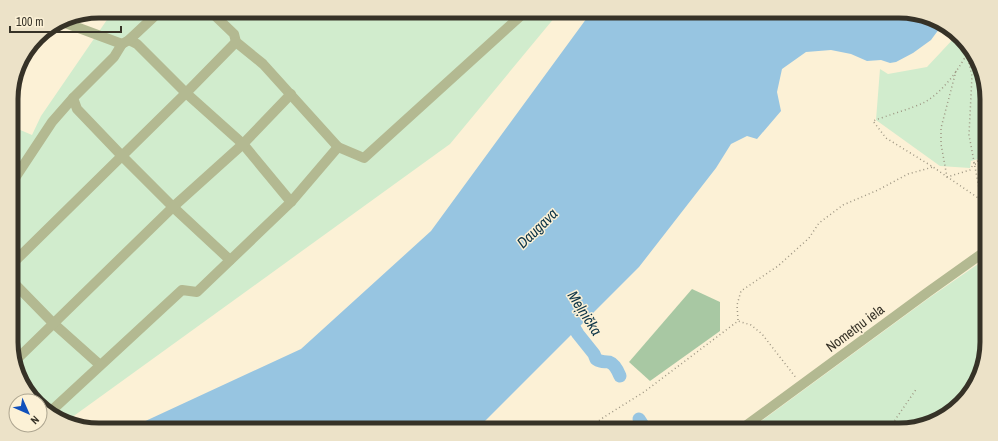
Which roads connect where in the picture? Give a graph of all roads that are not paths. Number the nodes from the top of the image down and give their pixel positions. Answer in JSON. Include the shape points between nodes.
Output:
{"nodes":[{"id":1,"x":152,"y":18,"type":"edge"},
{"id":2,"x":217,"y":18,"type":"edge"},
{"id":3,"x":518,"y":18,"type":"edge"},
{"id":4,"x":69,"y":24,"type":"edge"},
{"id":5,"x":126,"y":42,"type":"junction"},
{"id":6,"x":236,"y":42,"type":"junction"},
{"id":7,"x":186,"y":93,"type":"junction"},
{"id":8,"x":290,"y":94,"type":"junction"},
{"id":9,"x":73,"y":98,"type":"junction"},
{"id":10,"x":243,"y":144,"type":"junction"},
{"id":11,"x":338,"y":147,"type":"junction"},
{"id":12,"x":122,"y":156,"type":"junction"},
{"id":13,"x":18,"y":173,"type":"edge"},
{"id":14,"x":291,"y":202,"type":"junction"},
{"id":15,"x":172,"y":207,"type":"junction"},
{"id":16,"x":980,"y":255,"type":"edge"},
{"id":17,"x":18,"y":258,"type":"edge"},
{"id":18,"x":230,"y":260,"type":"junction"},
{"id":19,"x":18,"y":287,"type":"edge"},
{"id":20,"x":53,"y":323,"type":"junction"},
{"id":21,"x":20,"y":356,"type":"edge"},
{"id":22,"x":100,"y":365,"type":"junction"},
{"id":23,"x":54,"y":409,"type":"edge"},
{"id":24,"x":750,"y":423,"type":"edge"}],
"edges":[{"from":1,"to":5,"type":"street"},
{"from":2,"to":6,"type":"street","via":[[234,34]]},
{"from":3,"to":11,"type":"street","via":[[364,158]]},
{"from":4,"to":5,"type":"street"},
{"from":5,"to":7,"type":"street","via":[[137,44]]},
{"from":5,"to":9,"type":"street"},
{"from":6,"to":7,"type":"street"},
{"from":6,"to":8,"type":"street","via":[[264,64]]},
{"from":7,"to":10,"type":"street"},
{"from":7,"to":12,"type":"street"},
{"from":8,"to":10,"type":"street"},
{"from":8,"to":11,"type":"street"},
{"from":9,"to":12,"type":"street","via":[[77,109]]},
{"from":9,"to":13,"type":"street","via":[[52,122]]},
{"from":10,"to":14,"type":"street"},
{"from":10,"to":15,"type":"street"},
{"from":11,"to":14,"type":"street"},
{"from":12,"to":15,"type":"street"},
{"from":12,"to":17,"type":"street"},
{"from":14,"to":18,"type":"street"},
{"from":15,"to":18,"type":"street"},
{"from":15,"to":20,"type":"street"},
{"from":16,"to":24,"type":"street","name":"Nometņu iela"},
{"from":18,"to":22,"type":"street","via":[[197,292],[182,290]]},
{"from":19,"to":20,"type":"street"},
{"from":20,"to":21,"type":"street"},
{"from":20,"to":22,"type":"street"},
{"from":22,"to":23,"type":"street"}]}
